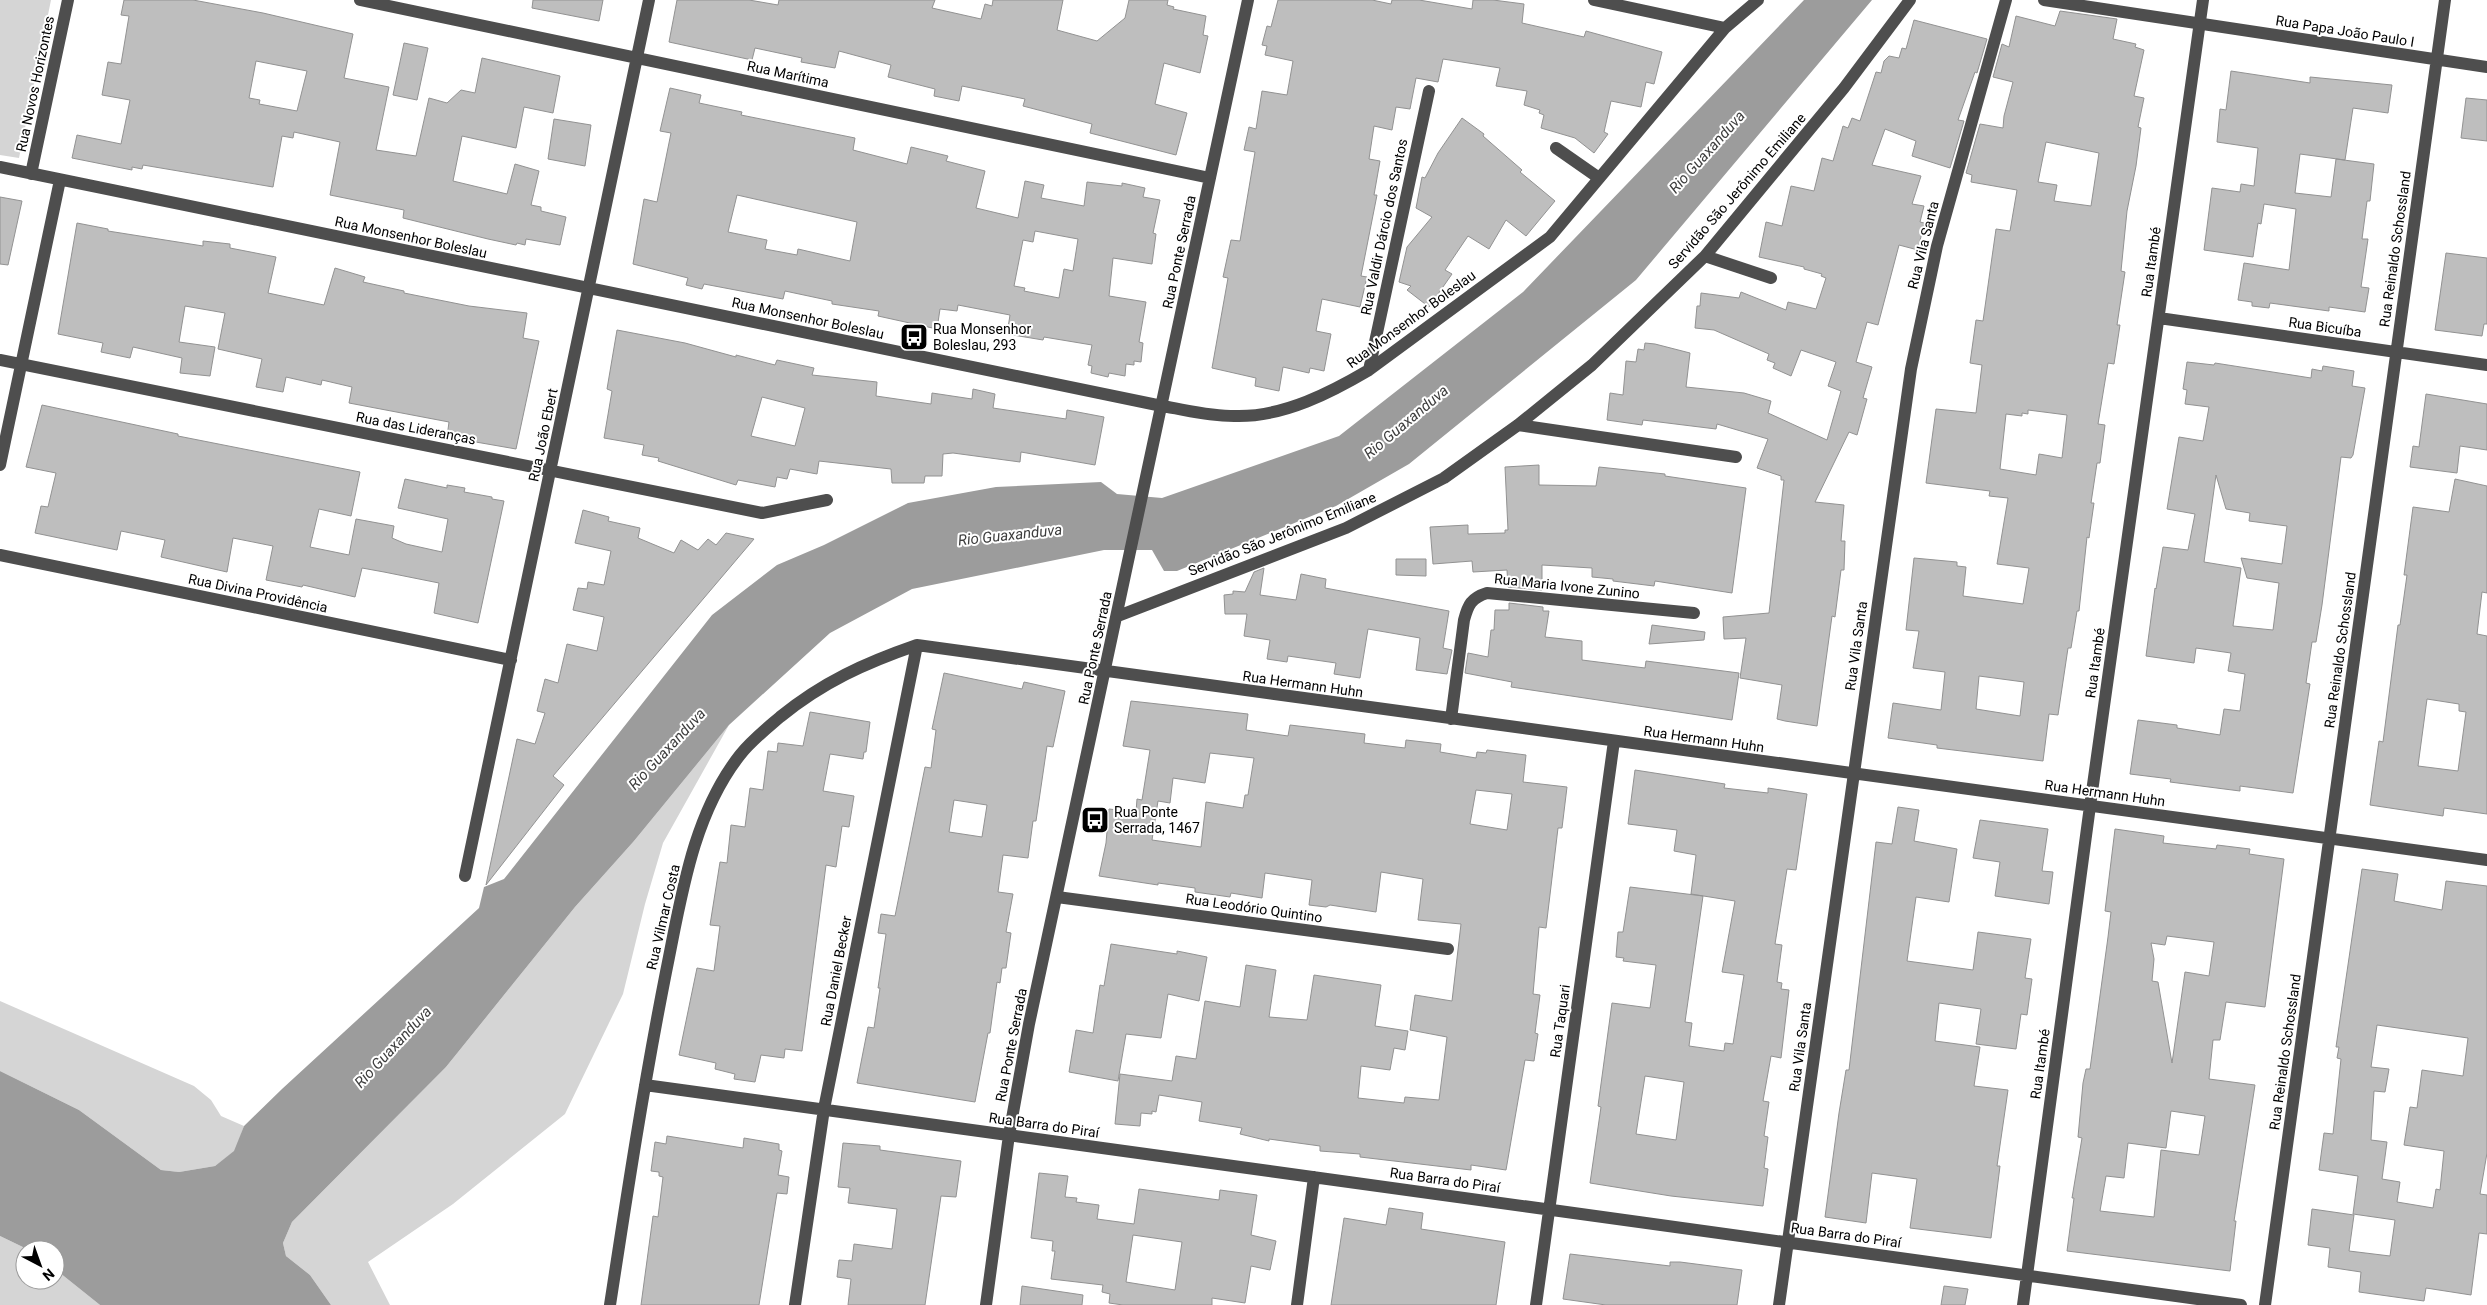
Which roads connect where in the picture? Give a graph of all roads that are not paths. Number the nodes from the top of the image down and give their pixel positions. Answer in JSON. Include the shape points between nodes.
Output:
{"nodes":[{"id":1,"x":68,"y":0,"type":"edge"},
{"id":2,"x":360,"y":0,"type":"edge"},
{"id":3,"x":649,"y":0,"type":"edge"},
{"id":4,"x":1248,"y":0,"type":"edge"},
{"id":5,"x":1594,"y":0,"type":"edge"},
{"id":6,"x":1758,"y":0,"type":"edge"},
{"id":7,"x":1910,"y":0,"type":"edge"},
{"id":8,"x":2006,"y":0,"type":"edge"},
{"id":9,"x":2044,"y":0,"type":"edge"},
{"id":10,"x":2203,"y":0,"type":"edge"},
{"id":11,"x":2445,"y":0,"type":"edge"},
{"id":12,"x":2198,"y":24,"type":"junction"},
{"id":13,"x":1725,"y":28,"type":"junction"},
{"id":14,"x":637,"y":58,"type":"junction"},
{"id":15,"x":2437,"y":60,"type":"junction"},
{"id":16,"x":2487,"y":67,"type":"edge"},
{"id":17,"x":1429,"y":91,"type":"dead end"},
{"id":18,"x":1556,"y":148,"type":"dead end"},
{"id":19,"x":0,"y":168,"type":"edge"},
{"id":20,"x":31,"y":174,"type":"junction"},
{"id":21,"x":1210,"y":178,"type":"junction"},
{"id":22,"x":1600,"y":178,"type":"junction"},
{"id":23,"x":60,"y":180,"type":"junction"},
{"id":24,"x":1705,"y":256,"type":"junction"},
{"id":25,"x":1772,"y":278,"type":"dead end"},
{"id":26,"x":588,"y":288,"type":"junction"},
{"id":27,"x":2159,"y":318,"type":"junction"},
{"id":28,"x":2396,"y":352,"type":"junction"},
{"id":29,"x":0,"y":360,"type":"edge"},
{"id":30,"x":21,"y":364,"type":"junction"},
{"id":31,"x":2487,"y":365,"type":"edge"},
{"id":32,"x":1369,"y":370,"type":"junction"},
{"id":33,"x":1162,"y":406,"type":"junction"},
{"id":34,"x":1518,"y":425,"type":"junction"},
{"id":35,"x":1736,"y":457,"type":"dead end"},
{"id":36,"x":0,"y":465,"type":"edge"},
{"id":37,"x":550,"y":471,"type":"junction"},
{"id":38,"x":827,"y":500,"type":"dead end"},
{"id":39,"x":0,"y":555,"type":"edge"},
{"id":40,"x":1694,"y":614,"type":"dead end"},
{"id":41,"x":1118,"y":616,"type":"junction"},
{"id":42,"x":918,"y":645,"type":"junction"},
{"id":43,"x":511,"y":660,"type":"junction"},
{"id":44,"x":1106,"y":672,"type":"junction"},
{"id":45,"x":1451,"y":719,"type":"junction"},
{"id":46,"x":1614,"y":741,"type":"junction"},
{"id":47,"x":1853,"y":774,"type":"junction"},
{"id":48,"x":2090,"y":806,"type":"junction"},
{"id":49,"x":2330,"y":838,"type":"junction"},
{"id":50,"x":2487,"y":860,"type":"edge"},
{"id":51,"x":465,"y":876,"type":"dead end"},
{"id":52,"x":1057,"y":897,"type":"junction"},
{"id":53,"x":1448,"y":949,"type":"dead end"},
{"id":54,"x":645,"y":1085,"type":"junction"},
{"id":55,"x":824,"y":1109,"type":"junction"},
{"id":56,"x":1009,"y":1135,"type":"junction"},
{"id":57,"x":1314,"y":1177,"type":"junction"},
{"id":58,"x":1549,"y":1210,"type":"junction"},
{"id":59,"x":1788,"y":1242,"type":"junction"},
{"id":60,"x":2027,"y":1275,"type":"junction"},
{"id":61,"x":610,"y":1305,"type":"edge"},
{"id":62,"x":796,"y":1305,"type":"edge"},
{"id":63,"x":986,"y":1305,"type":"edge"},
{"id":64,"x":1296,"y":1305,"type":"edge"},
{"id":65,"x":1536,"y":1305,"type":"edge"},
{"id":66,"x":1779,"y":1305,"type":"edge"},
{"id":67,"x":2023,"y":1305,"type":"edge"},
{"id":68,"x":2241,"y":1305,"type":"edge"},
{"id":69,"x":2264,"y":1305,"type":"edge"}],
"edges":[{"from":1,"to":20,"type":"street","name":"Rua Novos Horizontes"},
{"from":2,"to":14,"type":"street","name":"Rua Marítima"},
{"from":3,"to":14,"type":"street","name":"Rua João Ebert"},
{"from":4,"to":21,"type":"street","name":"Rua Ponte Serrada"},
{"from":5,"to":13,"type":"street"},
{"from":6,"to":13,"type":"street","name":"Rua Monsenhor Boleslau"},
{"from":7,"to":24,"type":"street","name":"Servidão São Jerônimo Emiliane","via":[[1814,126]]},
{"from":8,"to":47,"type":"street","name":"Rua Vila Santa","via":[[1923,306]]},
{"from":9,"to":12,"type":"street"},
{"from":10,"to":12,"type":"street","name":"Rua Itambé"},
{"from":11,"to":15,"type":"street","name":"Rua Reinaldo Schossland"},
{"from":12,"to":15,"type":"street","name":"Rua Papa João Paulo I"},
{"from":12,"to":27,"type":"street","name":"Rua Itambé"},
{"from":13,"to":22,"type":"street","name":"Rua Monsenhor Boleslau"},
{"from":14,"to":21,"type":"street","name":"Rua Marítima"},
{"from":14,"to":26,"type":"street","name":"Rua João Ebert"},
{"from":15,"to":16,"type":"street","name":"Rua Papa João Paulo I"},
{"from":15,"to":28,"type":"street","name":"Rua Reinaldo Schossland"},
{"from":17,"to":32,"type":"street","name":"Rua Valdir Dárcio dos Santos"},
{"from":18,"to":22,"type":"street"},
{"from":19,"to":20,"type":"street","name":"Rua Monsenhor Boleslau"},
{"from":20,"to":23,"type":"street","name":"Rua Monsenhor Boleslau"},
{"from":21,"to":33,"type":"street","name":"Rua Ponte Serrada"},
{"from":22,"to":32,"type":"street","name":"Rua Monsenhor Boleslau","via":[[1550,237]]},
{"from":23,"to":26,"type":"street","name":"Rua Monsenhor Boleslau"},
{"from":23,"to":30,"type":"street"},
{"from":24,"to":25,"type":"street"},
{"from":24,"to":34,"type":"street","name":"Servidão São Jerônimo Emiliane","via":[[1592,365]]},
{"from":26,"to":33,"type":"street","name":"Rua Monsenhor Boleslau"},
{"from":26,"to":37,"type":"street","name":"Rua João Ebert"},
{"from":27,"to":28,"type":"street","name":"Rua Bicuíba"},
{"from":27,"to":48,"type":"street","name":"Rua Itambé"},
{"from":28,"to":31,"type":"street","name":"Rua Bicuíba"},
{"from":28,"to":49,"type":"street","name":"Rua Reinaldo Schossland"},
{"from":29,"to":30,"type":"street","name":"Rua das Lideranças"},
{"from":30,"to":36,"type":"street"},
{"from":30,"to":37,"type":"street","name":"Rua das Lideranças"},
{"from":32,"to":33,"type":"street","name":"Rua Monsenhor Boleslau","via":[[1316,398],[1265,413],[1216,415]]},
{"from":33,"to":41,"type":"street","name":"Rua Ponte Serrada"},
{"from":34,"to":35,"type":"street"},
{"from":34,"to":41,"type":"street","name":"Servidão São Jerônimo Emiliane","via":[[1444,478],[1346,528]]},
{"from":37,"to":38,"type":"street","name":"Rua das Lideranças","via":[[762,514]]},
{"from":37,"to":43,"type":"street","name":"Rua João Ebert"},
{"from":39,"to":43,"type":"street","name":"Rua Divina Providência"},
{"from":40,"to":45,"type":"street","name":"Rua Maria Ivone Zunino","via":[[1487,593],[1477,596],[1468,605],[1464,620]]},
{"from":41,"to":44,"type":"street","name":"Rua Ponte Serrada"},
{"from":42,"to":44,"type":"street","name":"Rua Hermann Huhn"},
{"from":42,"to":54,"type":"street","name":"Rua Vilmar Costa","via":[[841,675],[805,697],[764,730],[740,754],[724,777],[709,807],[693,855]]},
{"from":42,"to":55,"type":"street","name":"Rua Daniel Becker"},
{"from":43,"to":51,"type":"street","name":"Rua João Ebert"},
{"from":44,"to":45,"type":"street","name":"Rua Hermann Huhn"},
{"from":44,"to":52,"type":"street","name":"Rua Ponte Serrada"},
{"from":45,"to":46,"type":"street","name":"Rua Hermann Huhn"},
{"from":46,"to":47,"type":"street","name":"Rua Hermann Huhn"},
{"from":46,"to":58,"type":"street","name":"Rua Taquari"},
{"from":47,"to":48,"type":"street","name":"Rua Hermann Huhn"},
{"from":47,"to":59,"type":"street","name":"Rua Vila Santa"},
{"from":48,"to":49,"type":"street","name":"Rua Hermann Huhn"},
{"from":48,"to":60,"type":"street","name":"Rua Itambé"},
{"from":49,"to":50,"type":"street","name":"Rua Hermann Huhn"},
{"from":49,"to":69,"type":"street","name":"Rua Reinaldo Schossland"},
{"from":52,"to":53,"type":"street","name":"Rua Leodório Quintino"},
{"from":52,"to":56,"type":"street","name":"Rua Ponte Serrada"},
{"from":54,"to":55,"type":"street","name":"Rua Barra do Piraí"},
{"from":54,"to":61,"type":"street","name":"Rua Vilmar Costa"},
{"from":55,"to":56,"type":"street","name":"Rua Barra do Piraí"},
{"from":55,"to":62,"type":"street","name":"Rua Daniel Becker"},
{"from":56,"to":57,"type":"street","name":"Rua Barra do Piraí"},
{"from":56,"to":63,"type":"street","name":"Rua Ponte Serrada"},
{"from":57,"to":58,"type":"street","name":"Rua Barra do Piraí"},
{"from":57,"to":64,"type":"street"},
{"from":58,"to":59,"type":"street","name":"Rua Barra do Piraí"},
{"from":58,"to":65,"type":"street","name":"Rua Taquari"},
{"from":59,"to":60,"type":"street","name":"Rua Barra do Piraí"},
{"from":59,"to":66,"type":"street","name":"Rua Vila Santa"},
{"from":60,"to":67,"type":"street","name":"Rua Itambé"},
{"from":60,"to":68,"type":"street","name":"Rua Barra do Piraí"}]}
